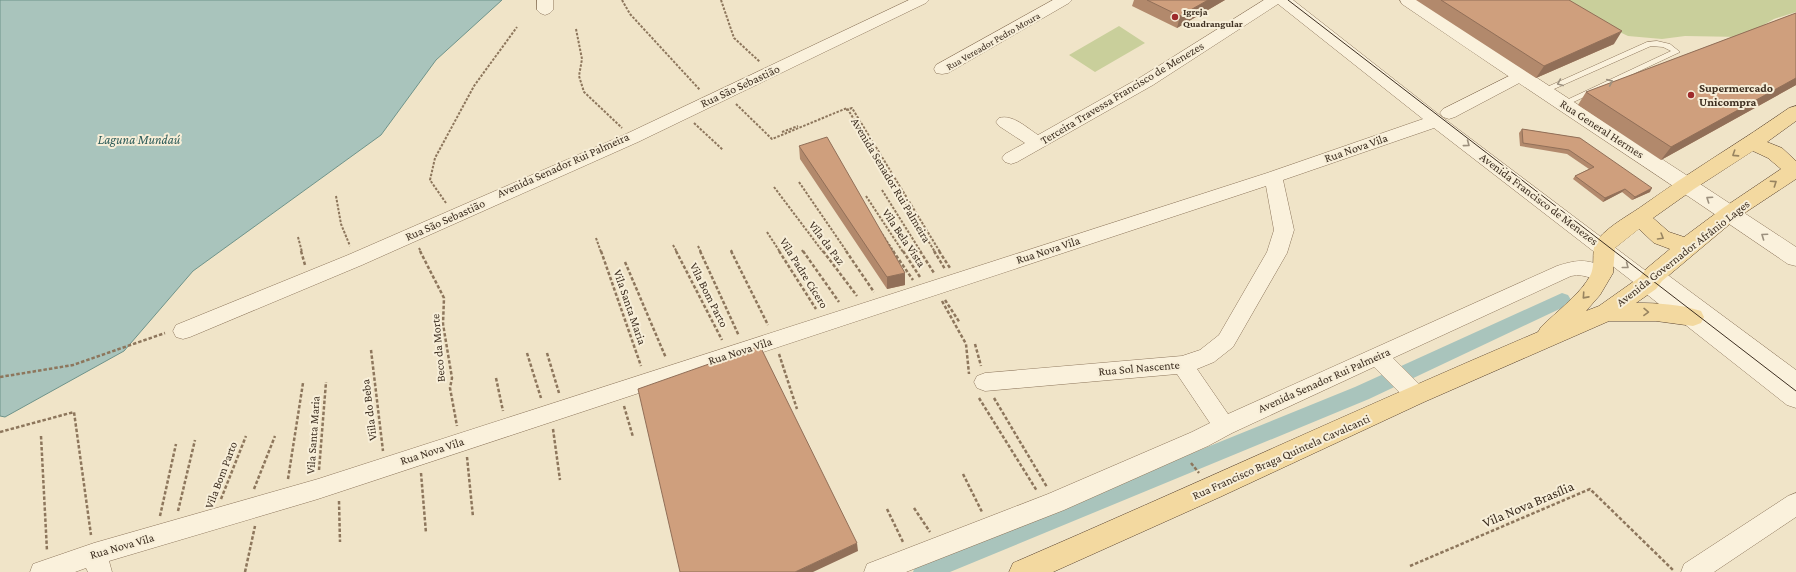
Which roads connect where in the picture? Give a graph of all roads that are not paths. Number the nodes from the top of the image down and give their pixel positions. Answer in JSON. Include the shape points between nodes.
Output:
{"nodes":[{"id":1,"x":921,"y":0,"type":"edge"},
{"id":2,"x":1064,"y":0,"type":"edge"},
{"id":3,"x":1274,"y":0,"type":"edge"},
{"id":4,"x":1283,"y":0,"type":"edge"},
{"id":5,"x":1408,"y":0,"type":"edge"},
{"id":6,"x":942,"y":69,"type":"dead end"},
{"id":7,"x":1519,"y":76,"type":"junction"},
{"id":8,"x":1542,"y":91,"type":"junction"},
{"id":9,"x":1562,"y":104,"type":"junction"},
{"id":10,"x":1794,"y":116,"type":"edge"},
{"id":11,"x":1442,"y":117,"type":"junction"},
{"id":12,"x":1005,"y":122,"type":"dead end"},
{"id":13,"x":1038,"y":143,"type":"junction"},
{"id":14,"x":1752,"y":143,"type":"junction"},
{"id":15,"x":1011,"y":158,"type":"dead end"},
{"id":16,"x":1795,"y":169,"type":"edge"},
{"id":17,"x":1273,"y":177,"type":"junction"},
{"id":18,"x":1687,"y":184,"type":"junction"},
{"id":19,"x":1730,"y":213,"type":"junction"},
{"id":20,"x":1641,"y":218,"type":"junction"},
{"id":21,"x":1688,"y":246,"type":"junction"},
{"id":22,"x":1604,"y":249,"type":"junction"},
{"id":23,"x":1796,"y":258,"type":"edge"},
{"id":24,"x":1602,"y":274,"type":"junction"},
{"id":25,"x":1651,"y":279,"type":"junction"},
{"id":26,"x":1607,"y":312,"type":"junction"},
{"id":27,"x":1693,"y":317,"type":"junction"},
{"id":28,"x":183,"y":331,"type":"dead end"},
{"id":29,"x":1540,"y":342,"type":"junction"},
{"id":30,"x":1382,"y":362,"type":"junction"},
{"id":31,"x":1183,"y":365,"type":"junction"},
{"id":32,"x":1796,"y":382,"type":"edge"},
{"id":33,"x":977,"y":384,"type":"road end"},
{"id":34,"x":1411,"y":391,"type":"junction"},
{"id":35,"x":1796,"y":398,"type":"edge"},
{"id":36,"x":1224,"y":426,"type":"junction"},
{"id":37,"x":1796,"y":504,"type":"edge"},
{"id":38,"x":95,"y":556,"type":"edge"},
{"id":39,"x":1051,"y":565,"type":"edge"},
{"id":40,"x":45,"y":571,"type":"edge"},
{"id":41,"x":876,"y":572,"type":"edge"},
{"id":42,"x":1023,"y":572,"type":"edge"},
{"id":43,"x":1693,"y":572,"type":"edge"}],
"edges":[{"from":1,"to":28,"type":"street","name":"Rua São Sebastião","via":[[632,138],[355,260]]},
{"from":2,"to":6,"type":"street","name":"Rua Vereador Pedro Moura"},
{"from":3,"to":13,"type":"street","name":"Terceira Travessa Francisco de Menezes","via":[[1147,81]]},
{"from":4,"to":11,"type":"street","name":"Avenida Francisco de Menezes"},
{"from":5,"to":7,"type":"street","name":"Rua General Hermes"},
{"from":7,"to":8,"type":"street","name":"Rua General Hermes"},
{"from":7,"to":11,"type":"street","name":"Rua Nova Vila"},
{"from":8,"to":9,"type":"street","name":"Rua General Hermes"},
{"from":9,"to":8,"type":"lane","one_way":true,"via":[[1676,52],[1660,43],[1650,44]]},
{"from":9,"to":18,"type":"street","name":"Rua General Hermes"},
{"from":10,"to":14,"type":"main road"},
{"from":11,"to":17,"type":"street","name":"Rua Nova Vila"},
{"from":11,"to":22,"type":"street","name":"Avenida Francisco de Menezes","one_way":true},
{"from":12,"to":13,"type":"street"},
{"from":13,"to":15,"type":"street","name":"Terceira Travessa Francisco de Menezes"},
{"from":14,"to":16,"type":"main road","via":[[1775,153]]},
{"from":14,"to":18,"type":"main road","one_way":true},
{"from":19,"to":16,"type":"main road","name":"Avenida Governador Afrânio Lages","one_way":true},
{"from":17,"to":31,"type":"street","name":"Rua Sol Nascente","via":[[1284,230],[1277,253],[1226,341],[1207,356]]},
{"from":17,"to":38,"type":"street","name":"Rua Nova Vila","via":[[318,489]]},
{"from":19,"to":18,"type":"street","name":"Rua General Hermes","one_way":true},
{"from":18,"to":20,"type":"main road"},
{"from":19,"to":21,"type":"main road","name":"Avenida Governador Afrânio Lages"},
{"from":23,"to":19,"type":"street","name":"Rua General Hermes","one_way":true},
{"from":20,"to":21,"type":"main road","one_way":true,"via":[[1666,241]]},
{"from":20,"to":22,"type":"main road","via":[[1613,237]]},
{"from":21,"to":25,"type":"main road","name":"Avenida Governador Afrânio Lages"},
{"from":22,"to":24,"type":"main road","via":[[1605,263]]},
{"from":22,"to":25,"type":"street","name":"Avenida Francisco de Menezes","one_way":true},
{"from":24,"to":29,"type":"main road","one_way":true,"via":[[1585,297]]},
{"from":24,"to":30,"type":"street","name":"Avenida Senador Rui Palmeira","via":[[1587,267],[1576,266]]},
{"from":25,"to":26,"type":"main road","name":"Avenida Governador Afrânio Lages"},
{"from":25,"to":27,"type":"street","name":"Avenida Francisco de Menezes"},
{"from":25,"to":32,"type":"street"},
{"from":26,"to":27,"type":"main road","one_way":true,"via":[[1656,312]]},
{"from":26,"to":29,"type":"main road","name":"Avenida Governador Afrânio Lages"},
{"from":27,"to":35,"type":"street","name":"Avenida Francisco de Menezes"},
{"from":29,"to":34,"type":"main road","name":"Rua Francisco Braga Quintela Cavalcanti"},
{"from":30,"to":34,"type":"street"},
{"from":30,"to":36,"type":"street","name":"Avenida Senador Rui Palmeira"},
{"from":31,"to":33,"type":"street","name":"Rua Sol Nascente"},
{"from":31,"to":36,"type":"street"},
{"from":34,"to":39,"type":"main road","name":"Rua Francisco Braga Quintela Cavalcanti"},
{"from":36,"to":41,"type":"street","name":"Avenida Senador Rui Palmeira","via":[[1200,439],[1048,498],[991,528]]},
{"from":37,"to":43,"type":"street"},
{"from":38,"to":40,"type":"street","name":"Rua Nova Vila"},
{"from":39,"to":42,"type":"main road","name":"Rua Francisco Braga Quintela Cavalcanti"}]}
